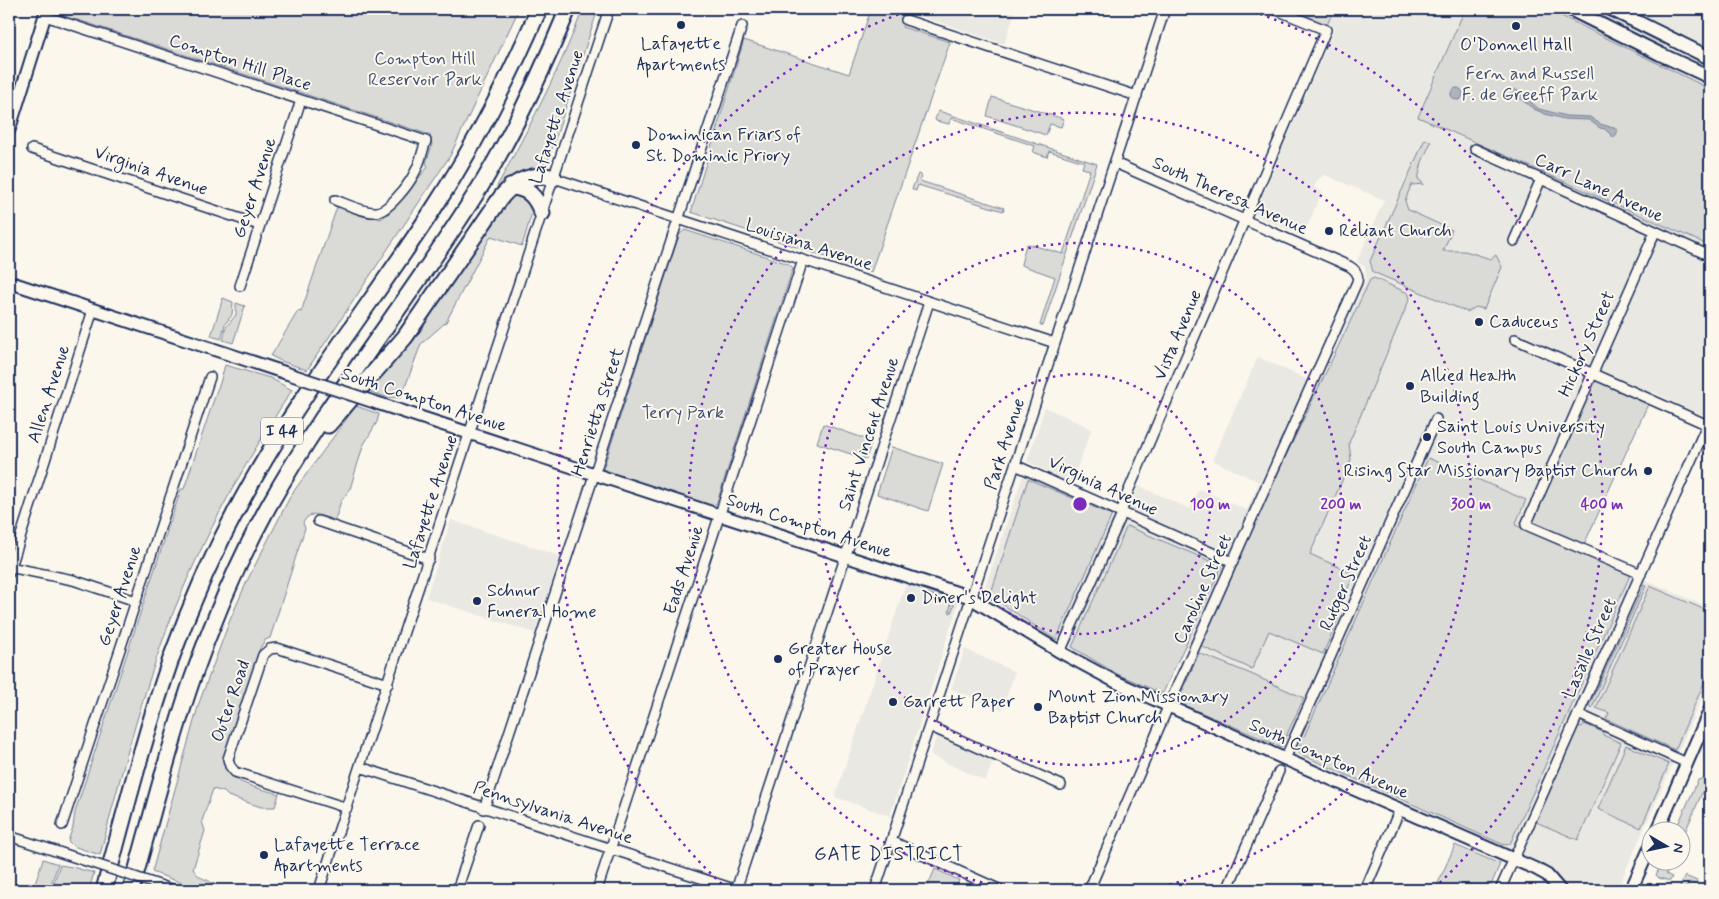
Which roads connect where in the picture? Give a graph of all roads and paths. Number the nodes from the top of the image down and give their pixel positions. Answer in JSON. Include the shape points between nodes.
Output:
{"nodes":[{"id":1,"x":539,"y":9,"type":"edge"},
{"id":2,"x":568,"y":9,"type":"edge"},
{"id":3,"x":609,"y":9,"type":"edge"},
{"id":4,"x":1165,"y":9,"type":"edge"},
{"id":5,"x":1274,"y":9,"type":"edge"},
{"id":6,"x":1570,"y":9,"type":"edge"},
{"id":7,"x":1611,"y":9,"type":"edge"},
{"id":8,"x":46,"y":13,"type":"edge"},
{"id":9,"x":906,"y":20,"type":"dead end"},
{"id":10,"x":742,"y":26,"type":"dead end"},
{"id":11,"x":1710,"y":58,"type":"edge"},
{"id":12,"x":1710,"y":77,"type":"edge"},
{"id":13,"x":1137,"y":96,"type":"junction"},
{"id":14,"x":300,"y":100,"type":"junction"},
{"id":15,"x":9,"y":130,"type":"edge"},
{"id":16,"x":32,"y":149,"type":"dead end"},
{"id":17,"x":1475,"y":149,"type":"dead end"},
{"id":18,"x":1115,"y":163,"type":"junction"},
{"id":19,"x":554,"y":178,"type":"junction"},
{"id":20,"x":1541,"y":180,"type":"junction"},
{"id":21,"x":510,"y":187,"type":"junction"},
{"id":22,"x":335,"y":200,"type":"dead end"},
{"id":23,"x":542,"y":213,"type":"junction"},
{"id":24,"x":678,"y":219,"type":"junction"},
{"id":25,"x":1245,"y":221,"type":"junction"},
{"id":26,"x":260,"y":225,"type":"junction"},
{"id":27,"x":1655,"y":232,"type":"junction"},
{"id":28,"x":1514,"y":241,"type":"dead end"},
{"id":29,"x":1710,"y":256,"type":"edge"},
{"id":30,"x":803,"y":260,"type":"junction"},
{"id":31,"x":1358,"y":274,"type":"joint"},
{"id":32,"x":9,"y":282,"type":"edge"},
{"id":33,"x":240,"y":286,"type":"dead end"},
{"id":34,"x":930,"y":302,"type":"junction"},
{"id":35,"x":93,"y":310,"type":"junction"},
{"id":36,"x":1515,"y":339,"type":"dead end"},
{"id":37,"x":1055,"y":343,"type":"junction"},
{"id":38,"x":1592,"y":373,"type":"junction"},
{"id":39,"x":210,"y":377,"type":"dead end"},
{"id":40,"x":1436,"y":419,"type":"dead end"},
{"id":41,"x":1709,"y":423,"type":"edge"},
{"id":42,"x":470,"y":433,"type":"junction"},
{"id":43,"x":303,"y":448,"type":"junction"},
{"id":44,"x":1015,"y":465,"type":"junction"},
{"id":45,"x":594,"y":475,"type":"junction"},
{"id":46,"x":1122,"y":512,"type":"junction"},
{"id":47,"x":719,"y":516,"type":"junction"},
{"id":48,"x":318,"y":521,"type":"dead end"},
{"id":49,"x":846,"y":557,"type":"junction"},
{"id":50,"x":429,"y":559,"type":"junction"},
{"id":51,"x":1232,"y":562,"type":"junction"},
{"id":52,"x":9,"y":569,"type":"edge"},
{"id":53,"x":1641,"y":574,"type":"junction"},
{"id":54,"x":971,"y":598,"type":"junction"},
{"id":55,"x":136,"y":601,"type":"junction"},
{"id":56,"x":1060,"y":652,"type":"junction"},
{"id":57,"x":388,"y":684,"type":"junction"},
{"id":58,"x":1168,"y":707,"type":"junction"},
{"id":59,"x":1710,"y":710,"type":"edge"},
{"id":60,"x":1578,"y":714,"type":"junction"},
{"id":61,"x":929,"y":726,"type":"junction"},
{"id":62,"x":1285,"y":760,"type":"junction"},
{"id":63,"x":1687,"y":763,"type":"junction"},
{"id":64,"x":360,"y":767,"type":"junction"},
{"id":65,"x":1279,"y":772,"type":"dead end"},
{"id":66,"x":1061,"y":786,"type":"dead end"},
{"id":67,"x":346,"y":808,"type":"junction"},
{"id":68,"x":484,"y":809,"type":"junction"},
{"id":69,"x":1397,"y":816,"type":"dead end"},
{"id":70,"x":1661,"y":822,"type":"edge"},
{"id":71,"x":62,"y":825,"type":"dead end"},
{"id":72,"x":479,"y":825,"type":"dead end"},
{"id":73,"x":9,"y":836,"type":"edge"},
{"id":74,"x":891,"y":841,"type":"junction"},
{"id":75,"x":611,"y":849,"type":"junction"},
{"id":76,"x":1514,"y":859,"type":"junction"},
{"id":77,"x":1642,"y":866,"type":"edge"},
{"id":78,"x":104,"y":890,"type":"edge"},
{"id":79,"x":132,"y":890,"type":"edge"},
{"id":80,"x":175,"y":890,"type":"edge"},
{"id":81,"x":319,"y":890,"type":"edge"},
{"id":82,"x":457,"y":890,"type":"edge"},
{"id":83,"x":597,"y":890,"type":"edge"},
{"id":84,"x":736,"y":890,"type":"edge"},
{"id":85,"x":875,"y":890,"type":"edge"},
{"id":86,"x":1001,"y":890,"type":"edge"},
{"id":87,"x":1089,"y":890,"type":"edge"},
{"id":88,"x":1227,"y":890,"type":"edge"},
{"id":89,"x":1365,"y":890,"type":"edge"},
{"id":90,"x":1500,"y":890,"type":"edge"},
{"id":91,"x":1560,"y":890,"type":"edge"},
{"id":92,"x":1631,"y":890,"type":"edge"}],
"edges":[{"from":1,"to":78,"type":"highway","number":"I 44","via":[[504,88],[457,172],[305,395],[230,522],[172,655]]},
{"from":2,"to":43,"type":"highway","number":"I 44","via":[[530,94],[485,178]]},
{"from":3,"to":19,"type":"street","name":"Lafayette Avenue"},
{"from":4,"to":13,"type":"street","name":"Park Avenue"},
{"from":5,"to":25,"type":"street","name":"Vista Avenue","via":[[1326,30]]},
{"from":6,"to":12,"type":"main road"},
{"from":7,"to":11,"type":"main road"},
{"from":8,"to":14,"type":"street","name":"Compton Hill Place"},
{"from":8,"to":15,"type":"main road"},
{"from":9,"to":13,"type":"street"},
{"from":10,"to":24,"type":"street","name":"Henrietta Street"},
{"from":13,"to":18,"type":"street","name":"Park Avenue"},
{"from":14,"to":22,"type":"street","name":"Compton Hill Place","via":[[426,141],[415,173],[386,208],[372,212]]},
{"from":14,"to":26,"type":"street","name":"Geyer Avenue"},
{"from":16,"to":26,"type":"street","name":"Virginia Avenue"},
{"from":17,"to":20,"type":"street","name":"Carr Lane Avenue"},
{"from":18,"to":25,"type":"street","name":"South Theresa Avenue"},
{"from":18,"to":37,"type":"street","name":"Park Avenue"},
{"from":19,"to":21,"type":"highway","via":[[533,177]]},
{"from":19,"to":23,"type":"street","name":"Lafayette Avenue"},
{"from":19,"to":24,"type":"street","name":"Louisiana Avenue"},
{"from":20,"to":27,"type":"street","name":"Carr Lane Avenue"},
{"from":20,"to":28,"type":"street"},
{"from":21,"to":23,"type":"highway","via":[[530,192]]},
{"from":21,"to":43,"type":"highway","via":[[393,352]]},
{"from":23,"to":42,"type":"street","name":"Lafayette Avenue"},
{"from":24,"to":30,"type":"street","name":"Louisiana Avenue"},
{"from":24,"to":45,"type":"street","name":"Henrietta Street"},
{"from":25,"to":31,"type":"street","name":"South Theresa Avenue","via":[[1349,266]]},
{"from":25,"to":46,"type":"street","name":"Vista Avenue"},
{"from":26,"to":33,"type":"street","name":"Geyer Avenue"},
{"from":27,"to":29,"type":"street","name":"Carr Lane Avenue"},
{"from":27,"to":38,"type":"street","name":"Hickory Street"},
{"from":30,"to":34,"type":"street","name":"Louisiana Avenue"},
{"from":30,"to":47,"type":"street","name":"Eads Avenue"},
{"from":31,"to":51,"type":"street","name":"Caroline Street"},
{"from":32,"to":35,"type":"main road","name":"South Compton Avenue"},
{"from":34,"to":37,"type":"street","name":"Louisiana Avenue"},
{"from":34,"to":49,"type":"street","name":"Saint Vincent Avenue"},
{"from":35,"to":42,"type":"main road","name":"South Compton Avenue","bridge":true},
{"from":35,"to":52,"type":"street","name":"Allen Avenue"},
{"from":36,"to":38,"type":"street"},
{"from":37,"to":44,"type":"street","name":"Park Avenue"},
{"from":38,"to":41,"type":"street"},
{"from":38,"to":53,"type":"street","name":"Hickory Street","via":[[1526,525]]},
{"from":39,"to":55,"type":"street","name":"Geyer Avenue"},
{"from":40,"to":62,"type":"street","name":"Rutger Street"},
{"from":41,"to":53,"type":"street","name":"Lasalle Street"},
{"from":42,"to":45,"type":"main road","name":"South Compton Avenue"},
{"from":42,"to":50,"type":"street","name":"Lafayette Avenue"},
{"from":43,"to":79,"type":"highway","number":"I 44","via":[[246,550],[208,636],[177,726]]},
{"from":44,"to":46,"type":"street","name":"Virginia Avenue"},
{"from":44,"to":54,"type":"street","name":"Park Avenue"},
{"from":45,"to":47,"type":"main road","name":"South Compton Avenue"},
{"from":45,"to":68,"type":"street","name":"Henrietta Street"},
{"from":46,"to":51,"type":"street","name":"Virginia Avenue"},
{"from":46,"to":56,"type":"street","name":"Vista Avenue"},
{"from":47,"to":49,"type":"main road","name":"South Compton Avenue"},
{"from":47,"to":75,"type":"street","name":"Eads Avenue"},
{"from":48,"to":50,"type":"street"},
{"from":49,"to":54,"type":"main road","name":"South Compton Avenue"},
{"from":49,"to":84,"type":"street","name":"Saint Vincent Avenue"},
{"from":50,"to":57,"type":"street","name":"Lafayette Avenue"},
{"from":51,"to":58,"type":"street","name":"Caroline Street"},
{"from":52,"to":55,"type":"street","via":[[73,580]]},
{"from":53,"to":60,"type":"street","name":"Lasalle Street"},
{"from":54,"to":56,"type":"main road","name":"South Compton Avenue"},
{"from":54,"to":61,"type":"street","name":"Park Avenue"},
{"from":55,"to":71,"type":"street","name":"Geyer Avenue"},
{"from":56,"to":58,"type":"main road","name":"South Compton Avenue"},
{"from":57,"to":64,"type":"street","name":"Lafayette Avenue"},
{"from":57,"to":67,"type":"street","name":"Outer Road","via":[[277,648],[270,649],[263,656],[228,759],[235,772]]},
{"from":58,"to":62,"type":"main road","name":"South Compton Avenue"},
{"from":58,"to":87,"type":"street","name":"Caroline Street"},
{"from":59,"to":63,"type":"main road"},
{"from":60,"to":63,"type":"street"},
{"from":60,"to":76,"type":"street","name":"Lasalle Street"},
{"from":61,"to":66,"type":"street"},
{"from":61,"to":74,"type":"street","name":"Park Avenue"},
{"from":62,"to":76,"type":"main road","name":"South Compton Avenue"},
{"from":63,"to":70,"type":"main road"},
{"from":64,"to":67,"type":"street","name":"Lafayette Avenue"},
{"from":64,"to":68,"type":"street","name":"Pennsylvania Avenue"},
{"from":65,"to":88,"type":"street"},
{"from":67,"to":81,"type":"street","name":"Lafayette Avenue"},
{"from":68,"to":75,"type":"street","name":"Pennsylvania Avenue"},
{"from":69,"to":89,"type":"street"},
{"from":72,"to":82,"type":"street"},
{"from":73,"to":80,"type":"street","bridge":true},
{"from":74,"to":85,"type":"street","name":"Park Avenue"},
{"from":74,"to":86,"type":"street"},
{"from":75,"to":83,"type":"street","name":"Eads Avenue"},
{"from":75,"to":84,"type":"street","name":"Pennsylvania Avenue"},
{"from":76,"to":90,"type":"street","name":"Lasalle Street"},
{"from":76,"to":91,"type":"main road","name":"South Compton Avenue","via":[[1542,872]]},
{"from":77,"to":92,"type":"main road"}]}
